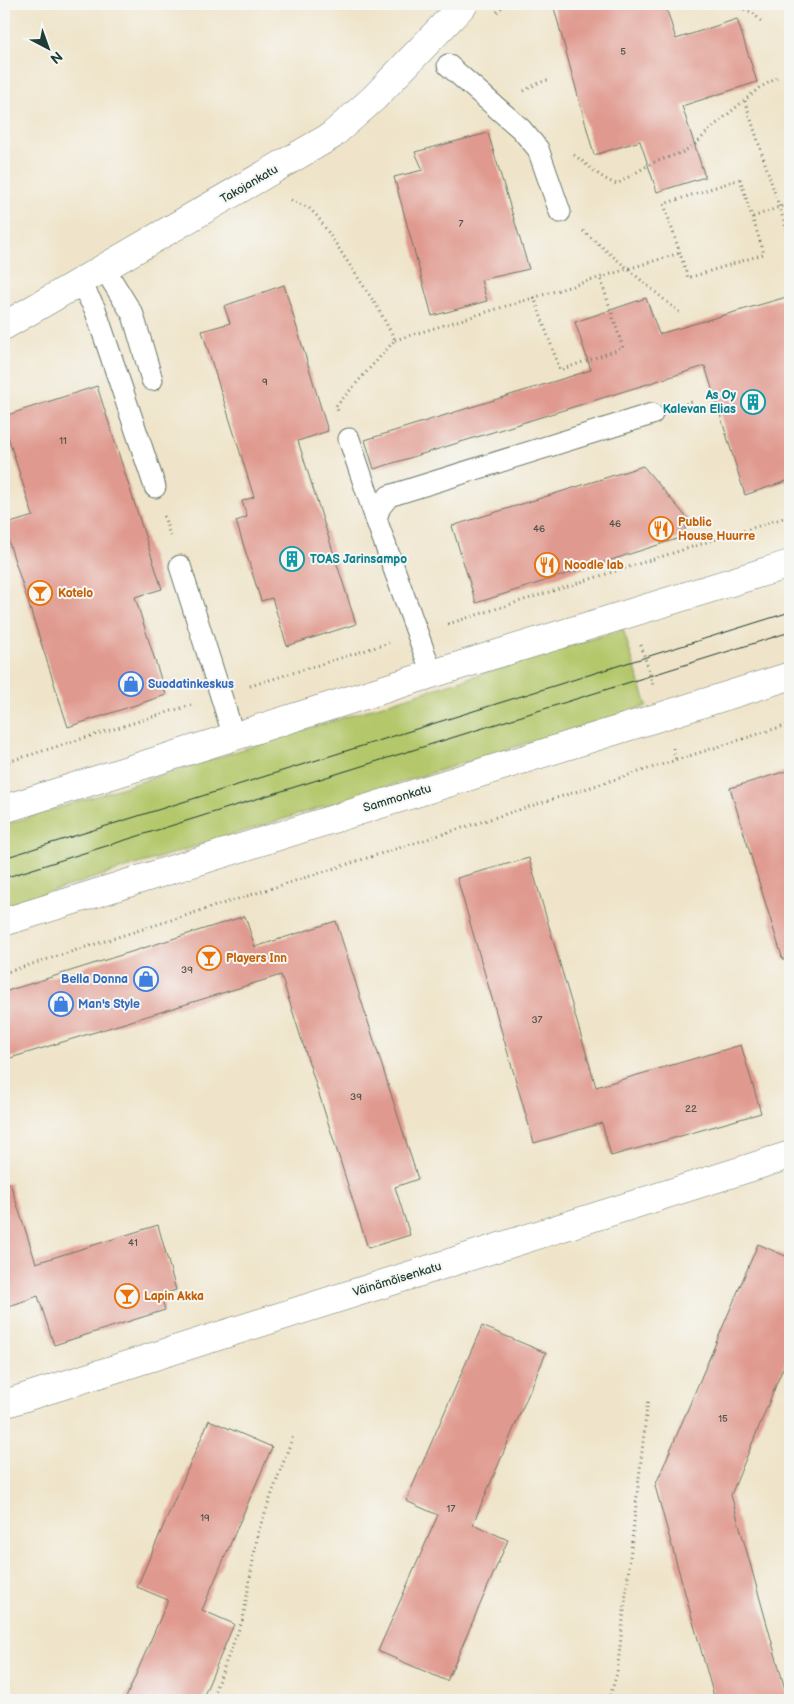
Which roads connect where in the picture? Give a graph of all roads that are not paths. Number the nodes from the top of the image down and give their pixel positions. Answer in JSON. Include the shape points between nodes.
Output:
{"nodes":[{"id":1,"x":464,"y":4,"type":"edge"},
{"id":2,"x":448,"y":65,"type":"dead end"},
{"id":3,"x":560,"y":212,"type":"road end"},
{"id":4,"x":104,"y":268,"type":"junction"},
{"id":5,"x":80,"y":282,"type":"junction"},
{"id":6,"x":4,"y":326,"type":"edge"},
{"id":7,"x":152,"y":380,"type":"dead end"},
{"id":8,"x":652,"y":414,"type":"dead end"},
{"id":9,"x":349,"y":439,"type":"dead end"},
{"id":10,"x":156,"y":487,"type":"road end"},
{"id":11,"x":376,"y":519,"type":"junction"},
{"id":12,"x":790,"y":564,"type":"edge"},
{"id":13,"x":180,"y":566,"type":"road end"},
{"id":14,"x":432,"y":674,"type":"junction"},
{"id":15,"x":790,"y":676,"type":"edge"},
{"id":16,"x":234,"y":737,"type":"junction"},
{"id":17,"x":4,"y":810,"type":"edge"},
{"id":18,"x":4,"y":922,"type":"edge"},
{"id":19,"x":790,"y":1155,"type":"edge"},
{"id":20,"x":4,"y":1404,"type":"edge"}],
"edges":[{"from":1,"to":4,"type":"main road","name":"Takojankatu","via":[[374,98],[331,136]]},
{"from":2,"to":3,"type":"lane","via":[[515,123],[538,149]]},
{"from":4,"to":5,"type":"main road","name":"Takojankatu"},
{"from":4,"to":7,"type":"lane","via":[[132,315]]},
{"from":5,"to":6,"type":"main road","name":"Takojankatu"},
{"from":5,"to":10,"type":"lane","via":[[95,309]]},
{"from":8,"to":11,"type":"lane","via":[[389,496]]},
{"from":9,"to":11,"type":"lane"},
{"from":11,"to":14,"type":"lane"},
{"from":12,"to":14,"type":"main road"},
{"from":13,"to":16,"type":"lane"},
{"from":14,"to":16,"type":"main road"},
{"from":15,"to":18,"type":"main road","name":"Sammonkatu"},
{"from":16,"to":17,"type":"main road"},
{"from":19,"to":20,"type":"main road","name":"Väinämöisenkatu"}]}
